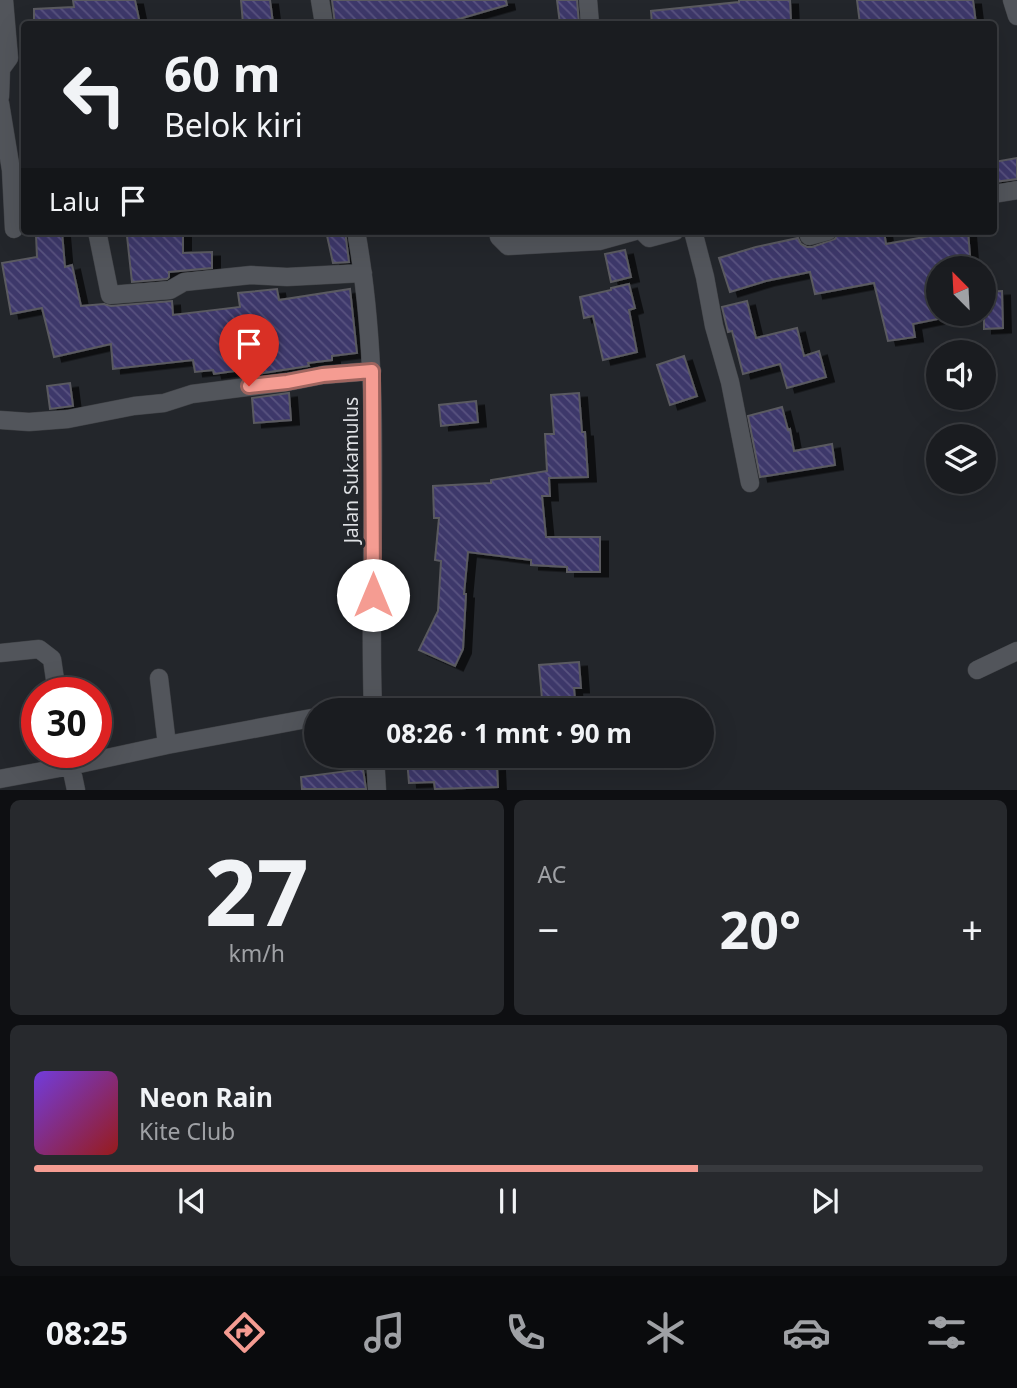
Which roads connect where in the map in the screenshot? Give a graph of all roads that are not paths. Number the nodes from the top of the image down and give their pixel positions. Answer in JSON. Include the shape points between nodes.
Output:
{"nodes":[{"id":1,"x":4,"y":0,"type":"edge"},
{"id":2,"x":320,"y":0,"type":"edge"},
{"id":3,"x":588,"y":0,"type":"edge"},
{"id":4,"x":1012,"y":0,"type":"edge"},
{"id":5,"x":1017,"y":16,"type":"edge"},
{"id":6,"x":324,"y":21,"type":"edge"},
{"id":7,"x":590,"y":21,"type":"edge"},
{"id":8,"x":0,"y":97,"type":"edge"},
{"id":9,"x":0,"y":103,"type":"edge"},
{"id":10,"x":1017,"y":190,"type":"edge"},
{"id":11,"x":997,"y":193,"type":"edge"},
{"id":12,"x":13,"y":230,"type":"edge"},
{"id":13,"x":98,"y":235,"type":"edge"},
{"id":14,"x":357,"y":235,"type":"edge"},
{"id":15,"x":499,"y":235,"type":"edge"},
{"id":16,"x":620,"y":235,"type":"edge"},
{"id":17,"x":643,"y":235,"type":"edge"},
{"id":18,"x":661,"y":235,"type":"edge"},
{"id":19,"x":694,"y":235,"type":"edge"},
{"id":20,"x":813,"y":235,"type":"edge"},
{"id":21,"x":809,"y":236,"type":"dead end"},
{"id":22,"x":363,"y":272,"type":"junction"},
{"id":23,"x":372,"y":371,"type":"junction"},
{"id":24,"x":0,"y":420,"type":"edge"},
{"id":25,"x":750,"y":483,"type":"dead end"},
{"id":26,"x":1017,"y":650,"type":"edge"},
{"id":27,"x":0,"y":653,"type":"edge"},
{"id":28,"x":977,"y":670,"type":"dead end"},
{"id":29,"x":55,"y":677,"type":"edge"},
{"id":30,"x":159,"y":678,"type":"dead end"},
{"id":31,"x":373,"y":698,"type":"edge"},
{"id":32,"x":304,"y":719,"type":"edge"},
{"id":33,"x":167,"y":745,"type":"junction"},
{"id":34,"x":112,"y":753,"type":"edge"},
{"id":35,"x":38,"y":768,"type":"edge"},
{"id":36,"x":71,"y":768,"type":"edge"},
{"id":37,"x":376,"y":768,"type":"edge"},
{"id":38,"x":0,"y":779,"type":"edge"},
{"id":39,"x":76,"y":789,"type":"edge"},
{"id":40,"x":377,"y":789,"type":"edge"}],
"edges":[{"from":1,"to":8,"type":"street","via":[[9,58],[1,69]]},
{"from":2,"to":6,"type":"street"},
{"from":3,"to":7,"type":"street"},
{"from":4,"to":5,"type":"street"},
{"from":9,"to":12,"type":"street","via":[[11,170]]},
{"from":10,"to":11,"type":"street"},
{"from":13,"to":22,"type":"street","via":[[110,295],[251,275]]},
{"from":14,"to":22,"type":"street","name":"Jalan Sukamulus"},
{"from":15,"to":16,"type":"street","via":[[508,246],[598,241]]},
{"from":17,"to":18,"type":"street"},
{"from":19,"to":25,"type":"street"},
{"from":20,"to":21,"type":"street"},
{"from":22,"to":23,"type":"street","name":"Jalan Sukamulus"},
{"from":23,"to":24,"type":"street","via":[[192,394],[68,419]]},
{"from":23,"to":31,"type":"street","name":"Jalan Sukamulus"},
{"from":26,"to":28,"type":"street"},
{"from":27,"to":29,"type":"street","via":[[39,649],[52,659]]},
{"from":30,"to":33,"type":"street"},
{"from":32,"to":33,"type":"street"},
{"from":33,"to":34,"type":"street"},
{"from":35,"to":38,"type":"street"},
{"from":36,"to":39,"type":"street"},
{"from":37,"to":40,"type":"street"}]}
